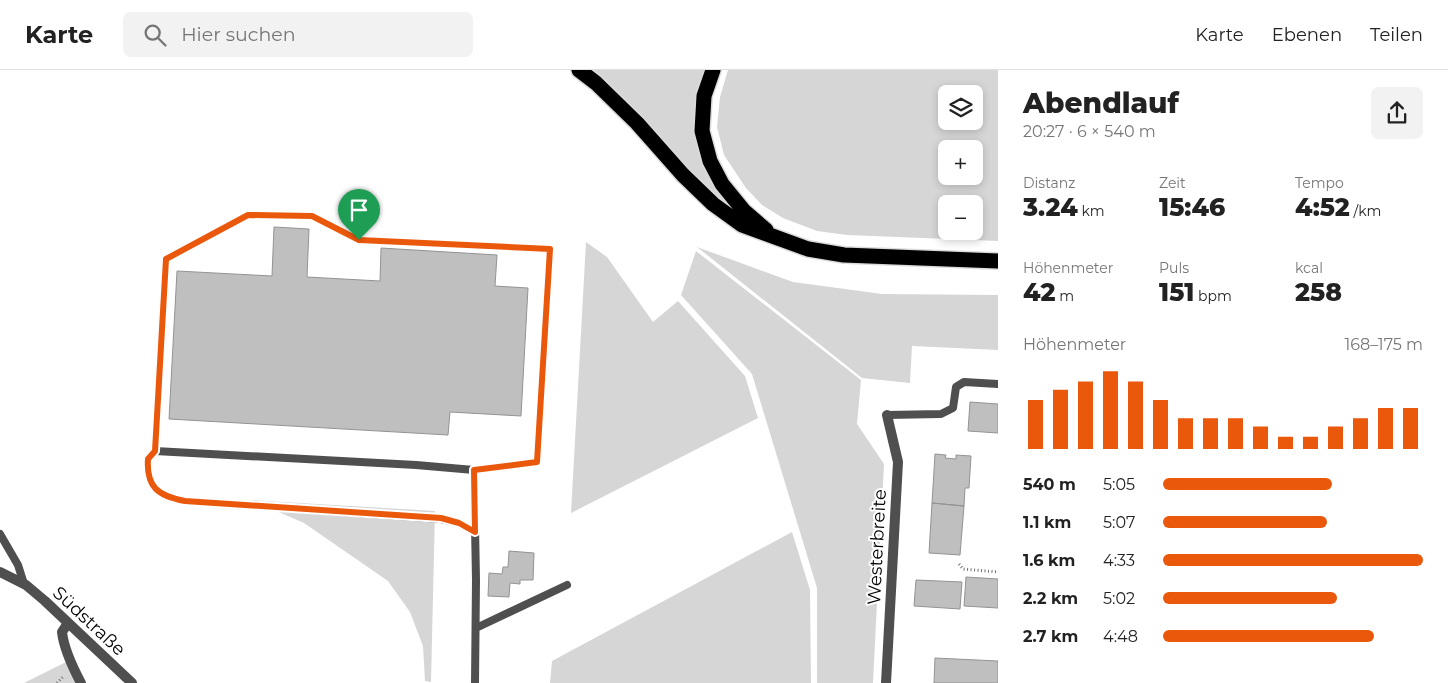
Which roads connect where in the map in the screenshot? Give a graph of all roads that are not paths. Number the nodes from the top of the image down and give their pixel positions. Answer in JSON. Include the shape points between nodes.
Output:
{"nodes":[{"id":1,"x":578,"y":70,"type":"edge"},
{"id":2,"x":714,"y":70,"type":"edge"},
{"id":3,"x":775,"y":237,"type":"junction"},
{"id":4,"x":998,"y":261,"type":"edge"},
{"id":5,"x":998,"y":384,"type":"edge"},
{"id":6,"x":887,"y":415,"type":"joint"},
{"id":7,"x":155,"y":451,"type":"junction"},
{"id":8,"x":474,"y":470,"type":"junction"},
{"id":9,"x":475,"y":532,"type":"junction"},
{"id":10,"x":0,"y":534,"type":"edge"},
{"id":11,"x":0,"y":572,"type":"edge"},
{"id":12,"x":24,"y":584,"type":"junction"},
{"id":13,"x":567,"y":584,"type":"dead end"},
{"id":14,"x":68,"y":623,"type":"junction"},
{"id":15,"x":476,"y":628,"type":"junction"},
{"id":16,"x":81,"y":683,"type":"edge"},
{"id":17,"x":132,"y":683,"type":"edge"},
{"id":18,"x":475,"y":683,"type":"edge"},
{"id":19,"x":886,"y":683,"type":"edge"}],
"edges":[{"from":1,"to":3,"type":"highway","via":[[637,123],[713,204],[742,225]]},
{"from":2,"to":3,"type":"highway","via":[[704,96],[702,131],[710,161],[722,184],[744,211]]},
{"from":3,"to":4,"type":"highway","via":[[808,249],[844,255]]},
{"from":5,"to":6,"type":"lane","via":[[964,382],[956,387],[953,408],[942,414]]},
{"from":6,"to":19,"type":"street","name":"Westerbreite","via":[[898,462]]},
{"from":7,"to":8,"type":"lane"},
{"from":7,"to":8,"type":"lane","via":[[166,259],[248,215],[312,216],[359,240],[550,249],[537,462]]},
{"from":7,"to":9,"type":"lane","via":[[148,459],[147,473],[160,494],[172,499],[441,518]]},
{"from":8,"to":9,"type":"lane"},
{"from":9,"to":15,"type":"lane"},
{"from":10,"to":12,"type":"lane","via":[[18,564]]},
{"from":11,"to":12,"type":"street","name":"Südstraße"},
{"from":12,"to":14,"type":"street","name":"Südstraße"},
{"from":13,"to":15,"type":"lane"},
{"from":14,"to":16,"type":"street","via":[[62,632],[63,639]]},
{"from":14,"to":17,"type":"street","name":"Südstraße"},
{"from":15,"to":18,"type":"lane"}]}
